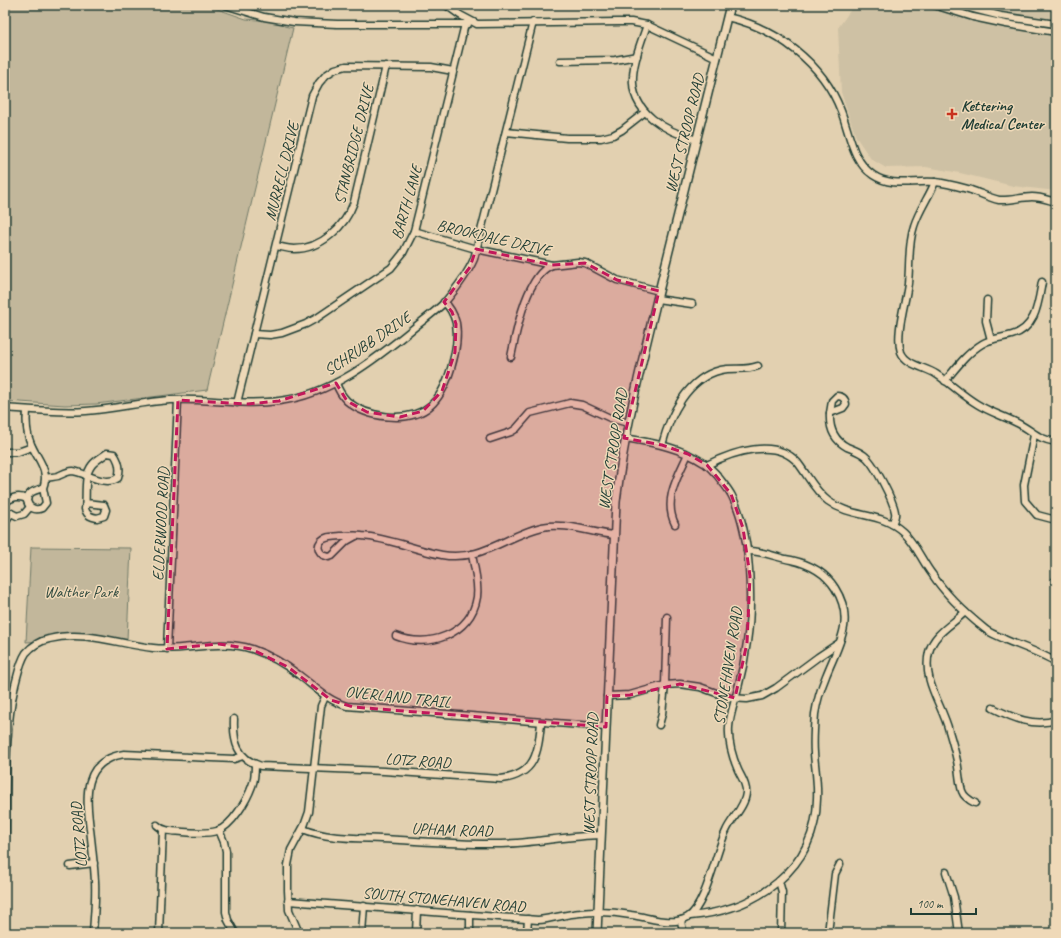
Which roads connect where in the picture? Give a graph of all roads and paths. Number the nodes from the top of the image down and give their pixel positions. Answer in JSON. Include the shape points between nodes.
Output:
{"nodes":[{"id":1,"x":224,"y":5,"type":"edge"},
{"id":2,"x":446,"y":5,"type":"edge"},
{"id":3,"x":730,"y":5,"type":"edge"},
{"id":4,"x":934,"y":5,"type":"edge"},
{"id":5,"x":958,"y":5,"type":"edge"},
{"id":6,"x":727,"y":17,"type":"junction"},
{"id":7,"x":533,"y":22,"type":"junction"},
{"id":8,"x":465,"y":24,"type":"junction"},
{"id":9,"x":478,"y":24,"type":"junction"},
{"id":10,"x":1056,"y":24,"type":"edge"},
{"id":11,"x":647,"y":25,"type":"junction"},
{"id":12,"x":1056,"y":32,"type":"edge"},
{"id":13,"x":637,"y":56,"type":"junction"},
{"id":14,"x":717,"y":58,"type":"junction"},
{"id":15,"x":560,"y":61,"type":"dead end"},
{"id":16,"x":386,"y":66,"type":"junction"},
{"id":17,"x":453,"y":71,"type":"junction"},
{"id":18,"x":645,"y":112,"type":"junction"},
{"id":19,"x":506,"y":132,"type":"junction"},
{"id":20,"x":697,"y":140,"type":"junction"},
{"id":21,"x":935,"y":182,"type":"junction"},
{"id":22,"x":1056,"y":202,"type":"edge"},
{"id":23,"x":414,"y":231,"type":"junction"},
{"id":24,"x":276,"y":246,"type":"junction"},
{"id":25,"x":476,"y":249,"type":"junction"},
{"id":26,"x":552,"y":265,"type":"junction"},
{"id":27,"x":1042,"y":282,"type":"dead end"},
{"id":28,"x":659,"y":291,"type":"junction"},
{"id":29,"x":657,"y":299,"type":"junction"},
{"id":30,"x":987,"y":300,"type":"dead end"},
{"id":31,"x":444,"y":302,"type":"junction"},
{"id":32,"x":692,"y":304,"type":"dead end"},
{"id":33,"x":254,"y":334,"type":"junction"},
{"id":34,"x":991,"y":340,"type":"junction"},
{"id":35,"x":511,"y":357,"type":"dead end"},
{"id":36,"x":758,"y":366,"type":"dead end"},
{"id":37,"x":945,"y":382,"type":"junction"},
{"id":38,"x":336,"y":383,"type":"junction"},
{"id":39,"x":178,"y":400,"type":"junction"},
{"id":40,"x":237,"y":403,"type":"junction"},
{"id":41,"x":5,"y":408,"type":"edge"},
{"id":42,"x":27,"y":410,"type":"junction"},
{"id":43,"x":830,"y":414,"type":"dead end"},
{"id":44,"x":628,"y":423,"type":"junction"},
{"id":45,"x":1034,"y":435,"type":"junction"},
{"id":46,"x":625,"y":438,"type":"junction"},
{"id":47,"x":490,"y":439,"type":"dead end"},
{"id":48,"x":1056,"y":442,"type":"edge"},
{"id":49,"x":662,"y":445,"type":"junction"},
{"id":50,"x":32,"y":446,"type":"junction"},
{"id":51,"x":5,"y":452,"type":"edge"},
{"id":52,"x":688,"y":454,"type":"junction"},
{"id":53,"x":707,"y":465,"type":"junction"},
{"id":54,"x":88,"y":476,"type":"junction"},
{"id":55,"x":46,"y":478,"type":"junction"},
{"id":56,"x":43,"y":488,"type":"junction"},
{"id":57,"x":27,"y":499,"type":"junction"},
{"id":58,"x":5,"y":502,"type":"edge"},
{"id":59,"x":86,"y":503,"type":"dead end"},
{"id":60,"x":30,"y":507,"type":"junction"},
{"id":61,"x":8,"y":512,"type":"edge"},
{"id":62,"x":1056,"y":520,"type":"edge"},
{"id":63,"x":5,"y":522,"type":"edge"},
{"id":64,"x":675,"y":524,"type":"dead end"},
{"id":65,"x":892,"y":524,"type":"junction"},
{"id":66,"x":614,"y":535,"type":"junction"},
{"id":67,"x":359,"y":536,"type":"junction"},
{"id":68,"x":747,"y":551,"type":"junction"},
{"id":69,"x":472,"y":554,"type":"junction"},
{"id":70,"x":965,"y":612,"type":"junction"},
{"id":71,"x":667,"y":617,"type":"dead end"},
{"id":72,"x":396,"y":636,"type":"dead end"},
{"id":73,"x":839,"y":644,"type":"junction"},
{"id":74,"x":168,"y":649,"type":"junction"},
{"id":75,"x":1056,"y":662,"type":"edge"},
{"id":76,"x":665,"y":685,"type":"junction"},
{"id":77,"x":607,"y":696,"type":"junction"},
{"id":78,"x":325,"y":697,"type":"junction"},
{"id":79,"x":735,"y":698,"type":"junction"},
{"id":80,"x":8,"y":707,"type":"edge"},
{"id":81,"x":993,"y":708,"type":"dead end"},
{"id":82,"x":234,"y":719,"type":"dead end"},
{"id":83,"x":1056,"y":720,"type":"edge"},
{"id":84,"x":541,"y":723,"type":"junction"},
{"id":85,"x":659,"y":725,"type":"dead end"},
{"id":86,"x":606,"y":727,"type":"junction"},
{"id":87,"x":243,"y":756,"type":"junction"},
{"id":88,"x":255,"y":764,"type":"junction"},
{"id":89,"x":314,"y":768,"type":"junction"},
{"id":90,"x":975,"y":803,"type":"dead end"},
{"id":91,"x":157,"y":825,"type":"dead end"},
{"id":92,"x":303,"y":829,"type":"junction"},
{"id":93,"x":163,"y":830,"type":"junction"},
{"id":94,"x":219,"y":830,"type":"junction"},
{"id":95,"x":601,"y":835,"type":"junction"},
{"id":96,"x":5,"y":847,"type":"edge"},
{"id":97,"x":94,"y":863,"type":"junction"},
{"id":98,"x":840,"y":864,"type":"dead end"},
{"id":99,"x":70,"y":866,"type":"dead end"},
{"id":100,"x":946,"y":872,"type":"dead end"},
{"id":101,"x":779,"y":881,"type":"junction"},
{"id":102,"x":288,"y":900,"type":"junction"},
{"id":103,"x":364,"y":906,"type":"junction"},
{"id":104,"x":417,"y":910,"type":"junction"},
{"id":105,"x":598,"y":913,"type":"junction"},
{"id":106,"x":470,"y":915,"type":"junction"},
{"id":107,"x":690,"y":916,"type":"junction"},
{"id":108,"x":528,"y":919,"type":"junction"},
{"id":109,"x":681,"y":920,"type":"junction"},
{"id":110,"x":93,"y":933,"type":"edge"},
{"id":111,"x":159,"y":933,"type":"edge"},
{"id":112,"x":235,"y":933,"type":"edge"},
{"id":113,"x":299,"y":933,"type":"edge"},
{"id":114,"x":362,"y":933,"type":"edge"},
{"id":115,"x":416,"y":933,"type":"edge"},
{"id":116,"x":470,"y":933,"type":"edge"},
{"id":117,"x":527,"y":933,"type":"edge"},
{"id":118,"x":597,"y":933,"type":"edge"},
{"id":119,"x":683,"y":933,"type":"edge"},
{"id":120,"x":781,"y":933,"type":"edge"},
{"id":121,"x":828,"y":933,"type":"edge"},
{"id":122,"x":959,"y":933,"type":"edge"}],
"edges":[{"from":1,"to":8,"type":"street","via":[[264,17],[294,22]]},
{"from":2,"to":9,"type":"street"},
{"from":3,"to":6,"type":"main road","name":"WEST STROOP ROAD"},
{"from":4,"to":12,"type":"street","via":[[1006,24]]},
{"from":5,"to":10,"type":"street","via":[[1001,16]]},
{"from":6,"to":14,"type":"main road","name":"WEST STROOP ROAD"},
{"from":6,"to":21,"type":"street","via":[[770,32],[806,60],[830,88],[840,108],[859,162],[872,175],[891,182]]},
{"from":7,"to":9,"type":"street"},
{"from":7,"to":11,"type":"street","via":[[631,22]]},
{"from":7,"to":19,"type":"street","name":"SCHRUBB DRIVE"},
{"from":8,"to":9,"type":"street"},
{"from":8,"to":17,"type":"street","name":"BARTH LANE"},
{"from":11,"to":13,"type":"street"},
{"from":11,"to":14,"type":"street"},
{"from":13,"to":15,"type":"street","via":[[615,60]]},
{"from":13,"to":18,"type":"street","via":[[633,77],[634,91]]},
{"from":14,"to":20,"type":"main road","name":"WEST STROOP ROAD"},
{"from":16,"to":17,"type":"street","name":"MURRELL DRIVE","via":[[430,67]]},
{"from":16,"to":24,"type":"street","name":"STANBRIDGE DRIVE","via":[[354,202],[345,220],[329,236],[310,245],[295,249]]},
{"from":16,"to":24,"type":"street","name":"MURRELL DRIVE","via":[[340,67],[326,75],[316,88]]},
{"from":17,"to":23,"type":"street","name":"BARTH LANE"},
{"from":18,"to":19,"type":"street","via":[[622,130],[601,138],[566,138]]},
{"from":18,"to":20,"type":"street","via":[[665,128]]},
{"from":19,"to":25,"type":"street","name":"SCHRUBB DRIVE"},
{"from":20,"to":28,"type":"main road","name":"WEST STROOP ROAD"},
{"from":21,"to":22,"type":"street","via":[[999,200],[1033,197]]},
{"from":21,"to":37,"type":"street","via":[[912,230],[900,347],[911,362],[936,374]]},
{"from":23,"to":25,"type":"street","name":"BROOKDALE DRIVE"},
{"from":23,"to":33,"type":"street","name":"BARTH LANE","via":[[403,254],[390,268],[317,318],[282,333]]},
{"from":24,"to":33,"type":"street","name":"MURRELL DRIVE"},
{"from":25,"to":26,"type":"street","name":"BROOKDALE DRIVE"},
{"from":25,"to":31,"type":"street","name":"SCHRUBB DRIVE","via":[[470,267]]},
{"from":26,"to":28,"type":"street","name":"BROOKDALE DRIVE","via":[[585,263],[617,280]]},
{"from":26,"to":35,"type":"street","via":[[537,278],[528,295],[519,320]]},
{"from":27,"to":34,"type":"street","via":[[1037,311],[1030,323],[1018,332]]},
{"from":28,"to":29,"type":"main road","name":"WEST STROOP ROAD"},
{"from":29,"to":32,"type":"street"},
{"from":29,"to":44,"type":"main road","name":"WEST STROOP ROAD"},
{"from":30,"to":34,"type":"street","via":[[986,321]]},
{"from":31,"to":38,"type":"street","name":"SCHRUBB DRIVE","via":[[390,347]]},
{"from":31,"to":38,"type":"street","via":[[455,318],[457,331],[447,380],[439,397],[430,407],[408,416],[376,414],[361,410],[347,401]]},
{"from":33,"to":40,"type":"street","name":"MURRELL DRIVE"},
{"from":34,"to":37,"type":"street","via":[[970,353]]},
{"from":36,"to":49,"type":"street","via":[[745,370],[728,369],[716,372],[692,386],[672,416]]},
{"from":37,"to":45,"type":"street","via":[[978,405],[1021,425]]},
{"from":38,"to":40,"type":"street","name":"SCHRUBB DRIVE","via":[[290,400]]},
{"from":39,"to":40,"type":"street","name":"SCHRUBB DRIVE"},
{"from":39,"to":42,"type":"street","name":"SCHRUBB DRIVE","via":[[88,411]]},
{"from":39,"to":74,"type":"street","name":"ELDERWOOD ROAD"},
{"from":41,"to":42,"type":"street","name":"SCHRUBB DRIVE"},
{"from":42,"to":50,"type":"street","via":[[27,429]]},
{"from":43,"to":65,"type":"street","via":[[830,425],[837,439],[865,456],[873,465],[893,507],[895,515]]},
{"from":44,"to":46,"type":"main road","name":"WEST STROOP ROAD"},
{"from":44,"to":47,"type":"street","via":[[610,418],[582,404],[570,403],[530,414],[511,432]]},
{"from":45,"to":48,"type":"street"},
{"from":45,"to":62,"type":"street","via":[[1024,485],[1025,500],[1037,515]]},
{"from":46,"to":49,"type":"street","name":"STONEHAVEN ROAD"},
{"from":46,"to":66,"type":"main road","name":"WEST STROOP ROAD"},
{"from":49,"to":52,"type":"street","name":"STONEHAVEN ROAD"},
{"from":50,"to":51,"type":"street","via":[[18,452]]},
{"from":50,"to":55,"type":"street"},
{"from":52,"to":53,"type":"street","name":"STONEHAVEN ROAD"},
{"from":52,"to":64,"type":"street","via":[[674,485],[670,502]]},
{"from":53,"to":65,"type":"street","via":[[725,456],[744,451],[760,449],[780,452],[794,460],[821,495],[836,507],[852,513],[878,517]]},
{"from":53,"to":68,"type":"street","name":"STONEHAVEN ROAD","via":[[726,486],[735,502]]},
{"from":54,"to":54,"type":"street","via":[[94,463],[107,453],[114,454],[120,470],[116,479],[104,480]]},
{"from":54,"to":55,"type":"street","via":[[70,471]]},
{"from":54,"to":59,"type":"street"},
{"from":55,"to":56,"type":"street"},
{"from":56,"to":57,"type":"street","via":[[30,493]]},
{"from":56,"to":60,"type":"street","via":[[46,500],[44,506],[38,509]]},
{"from":57,"to":58,"type":"street","via":[[20,496]]},
{"from":57,"to":60,"type":"street"},
{"from":60,"to":61,"type":"street","via":[[20,516]]},
{"from":61,"to":63,"type":"street"},
{"from":65,"to":70,"type":"street","via":[[907,536],[932,575]]},
{"from":66,"to":69,"type":"street","via":[[548,526],[524,532]]},
{"from":66,"to":77,"type":"main road","name":"WEST STROOP ROAD"},
{"from":67,"to":67,"type":"street","via":[[323,539],[319,543],[319,550],[322,555],[332,556],[347,541]]},
{"from":67,"to":69,"type":"street","via":[[390,541],[442,555]]},
{"from":68,"to":73,"type":"street","via":[[807,565],[827,578],[838,592],[844,607],[844,630]]},
{"from":68,"to":79,"type":"street","name":"STONEHAVEN ROAD","via":[[749,628]]},
{"from":69,"to":72,"type":"street","via":[[477,598],[472,613],[464,624],[453,633],[440,638],[410,640]]},
{"from":70,"to":75,"type":"street","via":[[990,632]]},
{"from":70,"to":90,"type":"street","via":[[936,638],[930,651],[928,667],[930,683],[942,711],[957,760],[962,791],[967,799]]},
{"from":71,"to":76,"type":"street"},
{"from":73,"to":79,"type":"street","via":[[770,692],[755,698]]},
{"from":73,"to":101,"type":"street","via":[[821,689],[816,712],[814,742],[817,799],[814,821],[805,847],[790,870]]},
{"from":74,"to":78,"type":"street","name":"OVERLAND TRAIL","via":[[219,644],[251,649],[288,667]]},
{"from":74,"to":80,"type":"street","name":"OVERLAND TRAIL","via":[[84,636],[60,637],[41,642],[29,650],[23,660]]},
{"from":76,"to":77,"type":"street","via":[[630,695]]},
{"from":76,"to":79,"type":"street","via":[[691,685]]},
{"from":76,"to":85,"type":"street"},
{"from":77,"to":86,"type":"main road","name":"WEST STROOP ROAD"},
{"from":78,"to":84,"type":"street","name":"OVERLAND TRAIL","via":[[353,707]]},
{"from":78,"to":89,"type":"street","via":[[321,706]]},
{"from":79,"to":107,"type":"street","name":"STONEHAVEN ROAD","via":[[729,726],[730,743],[734,761],[746,787],[745,798],[726,831],[706,889]]},
{"from":80,"to":96,"type":"street","name":"OVERLAND TRAIL"},
{"from":81,"to":83,"type":"street","via":[[1027,721],[1045,723]]},
{"from":82,"to":87,"type":"street","via":[[235,741]]},
{"from":84,"to":86,"type":"street","name":"OVERLAND TRAIL"},
{"from":84,"to":89,"type":"street","name":"LOTZ ROAD","via":[[539,746],[534,760],[522,773],[509,778]]},
{"from":86,"to":95,"type":"main road","name":"WEST STROOP ROAD"},
{"from":87,"to":88,"type":"street"},
{"from":87,"to":97,"type":"street","name":"LOTZ ROAD","via":[[234,759],[133,754],[119,755],[107,760],[95,771],[87,794]]},
{"from":88,"to":89,"type":"street","name":"LOTZ ROAD","via":[[267,767]]},
{"from":88,"to":94,"type":"street","via":[[253,785],[247,797],[231,821]]},
{"from":89,"to":92,"type":"street","via":[[309,812]]},
{"from":91,"to":93,"type":"street"},
{"from":92,"to":95,"type":"street","name":"UPHAM ROAD","via":[[326,835],[476,844],[520,843]]},
{"from":92,"to":102,"type":"street","via":[[293,844],[289,857]]},
{"from":93,"to":94,"type":"street","via":[[197,833]]},
{"from":93,"to":111,"type":"street"},
{"from":94,"to":112,"type":"street","via":[[226,851],[226,912]]},
{"from":95,"to":105,"type":"main road","name":"WEST STROOP ROAD"},
{"from":97,"to":99,"type":"street"},
{"from":97,"to":110,"type":"street","name":"LOTZ ROAD"},
{"from":98,"to":121,"type":"street","via":[[834,880]]},
{"from":100,"to":122,"type":"street","via":[[954,896]]},
{"from":101,"to":107,"type":"street","via":[[757,897],[740,905]]},
{"from":101,"to":120,"type":"street","via":[[782,892]]},
{"from":102,"to":103,"type":"street","name":"SOUTH STONEHAVEN ROAD"},
{"from":102,"to":113,"type":"street","via":[[290,915]]},
{"from":103,"to":104,"type":"street","name":"SOUTH STONEHAVEN ROAD"},
{"from":103,"to":114,"type":"street"},
{"from":104,"to":106,"type":"street","name":"SOUTH STONEHAVEN ROAD"},
{"from":104,"to":115,"type":"street"},
{"from":105,"to":108,"type":"street","name":"SOUTH STONEHAVEN ROAD","via":[[580,913],[547,920]]},
{"from":105,"to":109,"type":"street"},
{"from":105,"to":118,"type":"main road","name":"WEST STROOP ROAD"},
{"from":106,"to":108,"type":"street","name":"SOUTH STONEHAVEN ROAD"},
{"from":106,"to":116,"type":"street"},
{"from":107,"to":109,"type":"street"},
{"from":108,"to":117,"type":"street"},
{"from":109,"to":119,"type":"street"}]}
